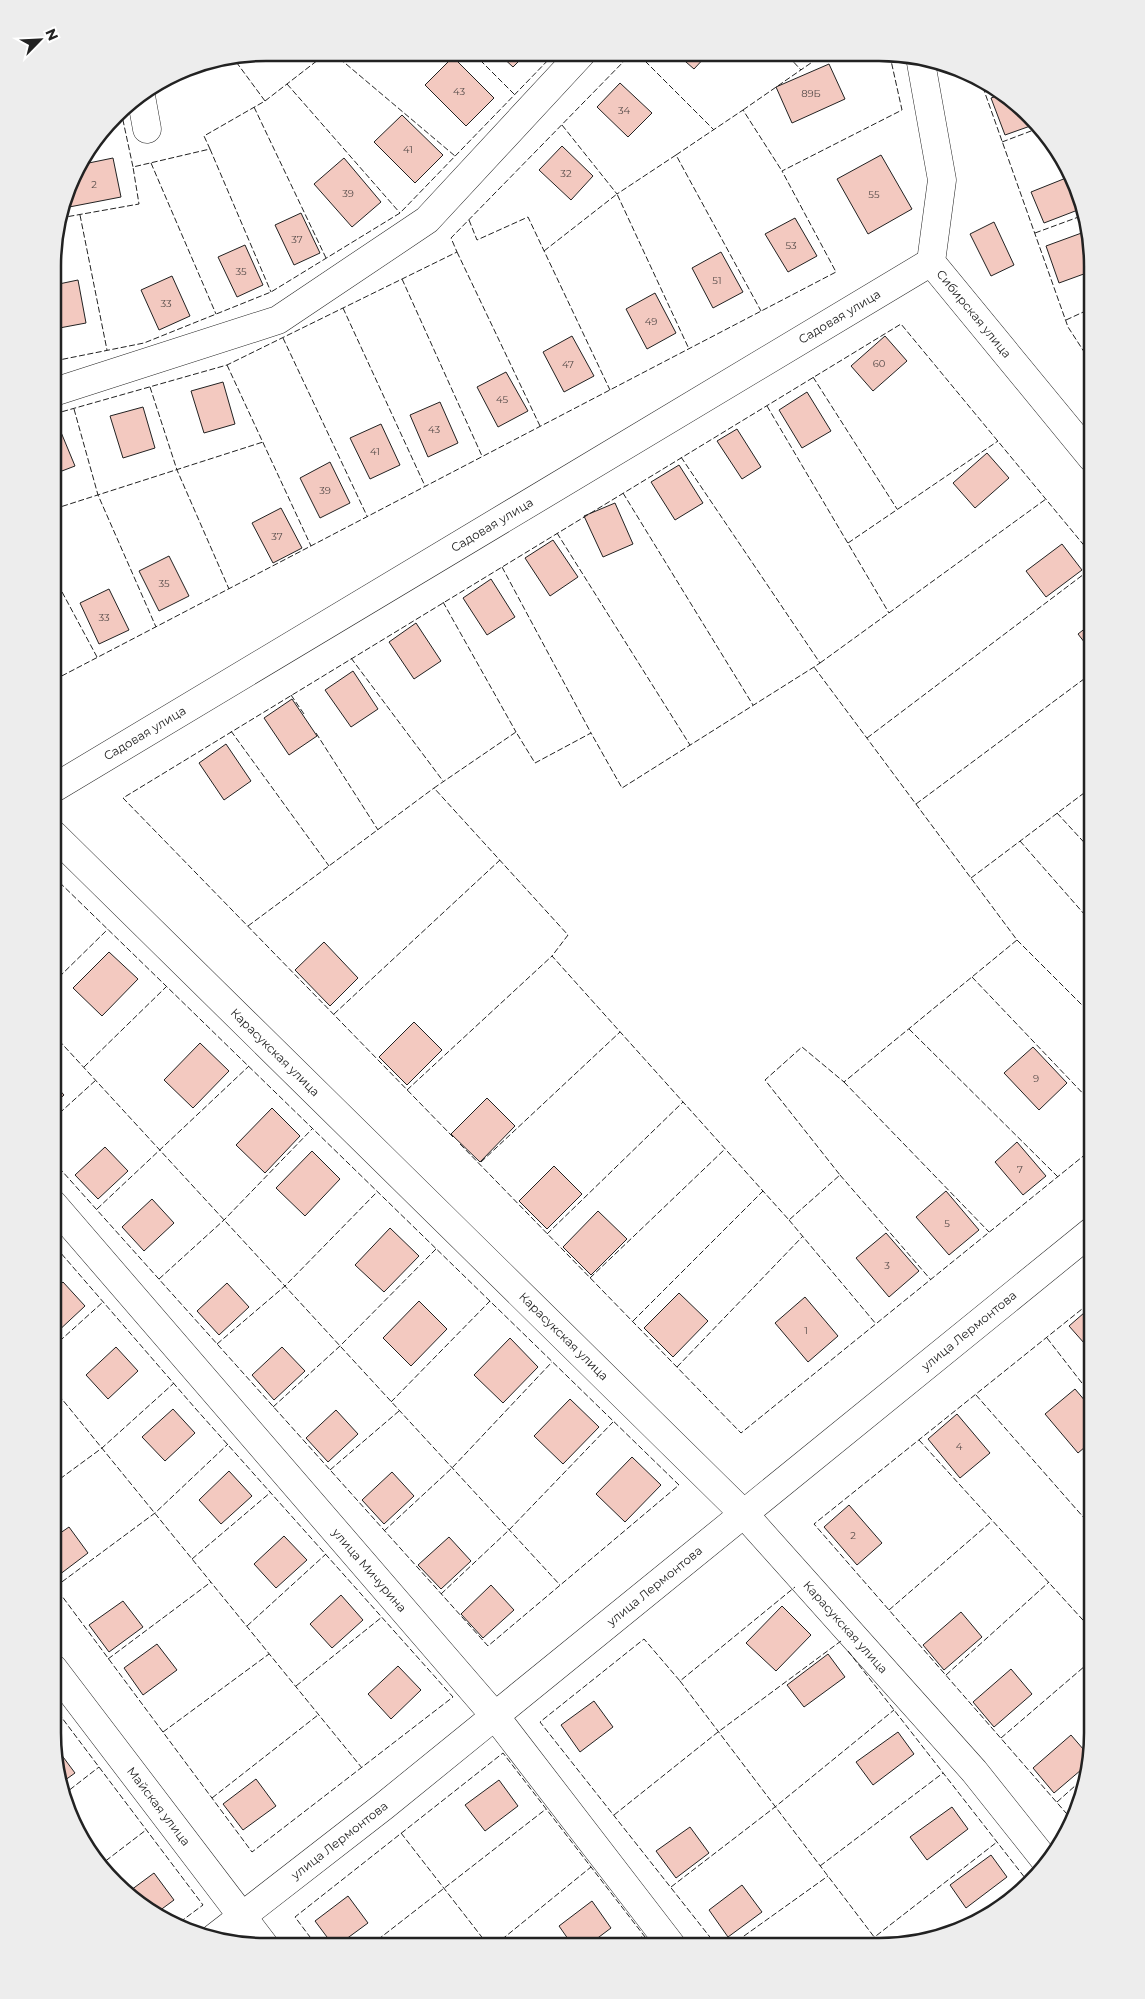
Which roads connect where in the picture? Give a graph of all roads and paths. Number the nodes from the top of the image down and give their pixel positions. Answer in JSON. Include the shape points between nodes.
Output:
{"nodes":[{"id":1,"x":575,"y":61,"type":"edge"},
{"id":2,"x":922,"y":66,"type":"edge"},
{"id":3,"x":142,"y":103,"type":"edge"},
{"id":4,"x":147,"y":129,"type":"dead end"},
{"id":5,"x":931,"y":262,"type":"junction"},
{"id":6,"x":61,"y":390,"type":"edge"},
{"id":7,"x":1084,"y":448,"type":"edge"},
{"id":8,"x":61,"y":784,"type":"edge"},
{"id":9,"x":61,"y":842,"type":"edge"},
{"id":10,"x":61,"y":1213,"type":"edge"},
{"id":11,"x":1084,"y":1238,"type":"edge"},
{"id":12,"x":744,"y":1514,"type":"junction"},
{"id":13,"x":61,"y":1678,"type":"edge"},
{"id":14,"x":495,"y":1716,"type":"junction"},
{"id":15,"x":1042,"y":1857,"type":"edge"},
{"id":16,"x":242,"y":1916,"type":"junction"},
{"id":17,"x":221,"y":1933,"type":"edge"},
{"id":18,"x":258,"y":1937,"type":"edge"},
{"id":19,"x":666,"y":1938,"type":"edge"}],
"edges":[{"from":1,"to":6,"type":"street","via":[[427,220],[278,320]]},
{"from":2,"to":5,"type":"street","name":"Сибирская улица","via":[[942,180]]},
{"from":3,"to":4,"type":"street"},
{"from":5,"to":7,"type":"street","name":"Сибирская улица"},
{"from":5,"to":8,"type":"street","name":"Садовая улица"},
{"from":9,"to":12,"type":"street","name":"Карасукская улица"},
{"from":10,"to":14,"type":"street","name":"улица Мичурина"},
{"from":11,"to":12,"type":"street","name":"улица Лермонтова"},
{"from":12,"to":14,"type":"street","name":"улица Лермонтова"},
{"from":12,"to":15,"type":"street","name":"Карасукская улица","via":[[974,1771]]},
{"from":13,"to":16,"type":"street","name":"Майская улица"},
{"from":14,"to":16,"type":"street","name":"улица Лермонтова"},
{"from":14,"to":19,"type":"street","name":"улица Мичурина"},
{"from":16,"to":17,"type":"street","name":"улица Лермонтова"},
{"from":16,"to":18,"type":"street","name":"Майская улица"}]}
